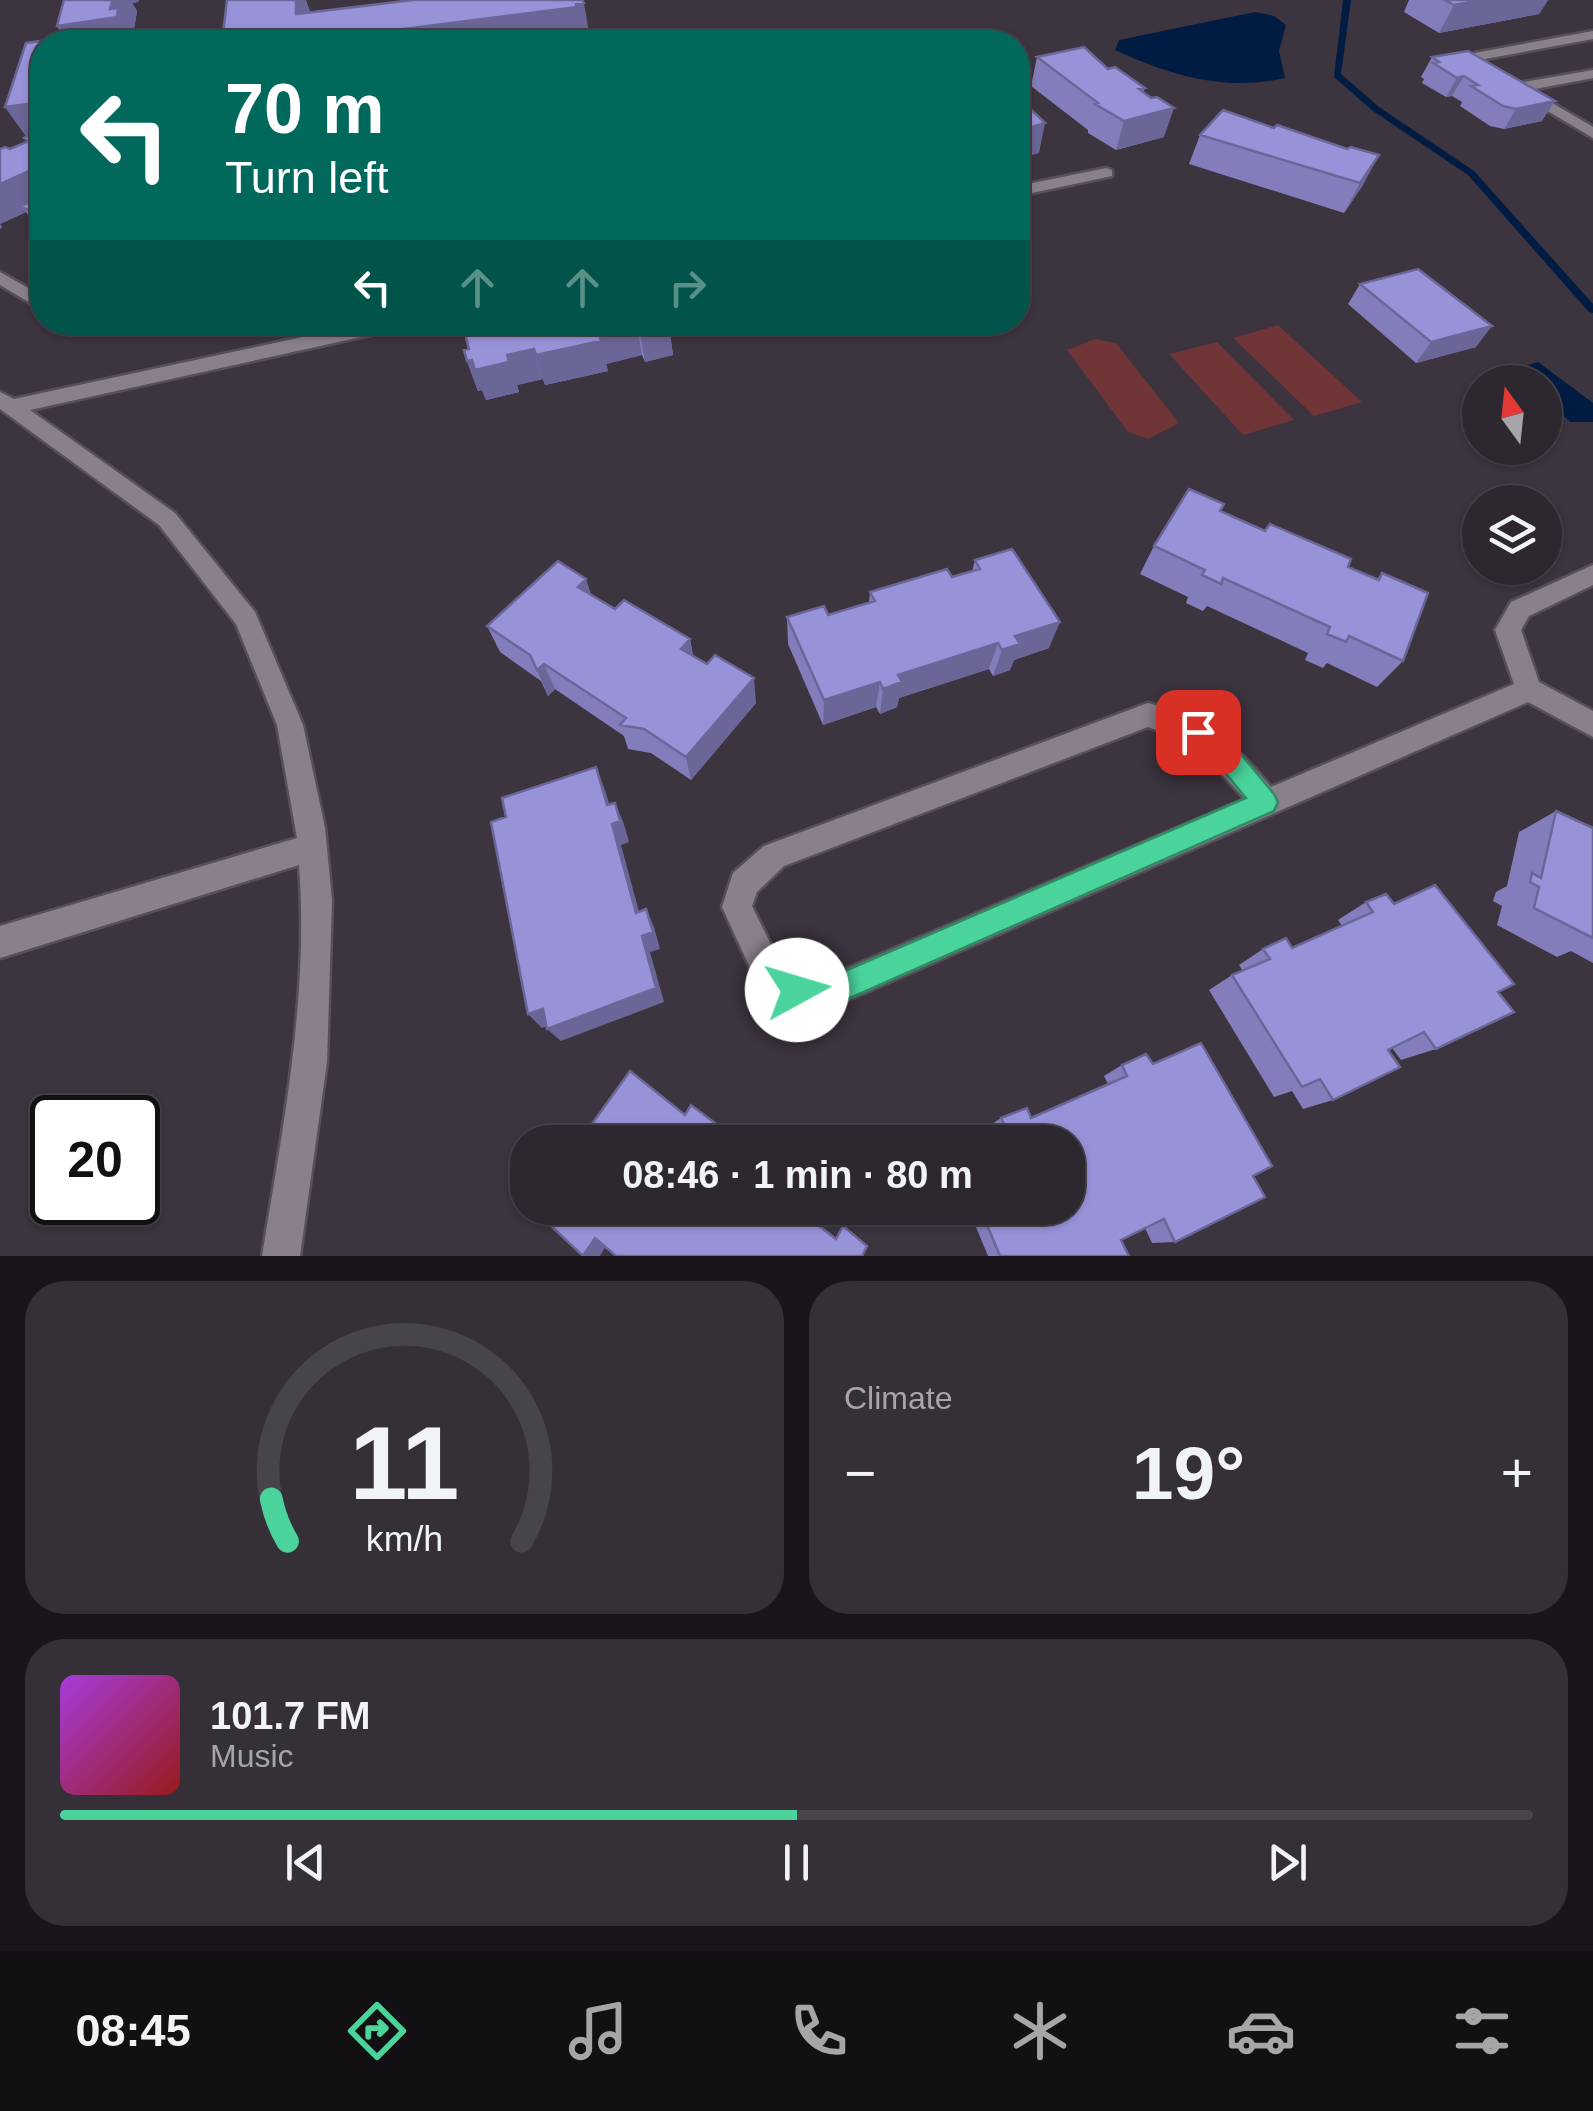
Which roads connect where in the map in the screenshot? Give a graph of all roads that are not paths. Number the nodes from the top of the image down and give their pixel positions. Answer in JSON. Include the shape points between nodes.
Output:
{"nodes":[{"id":1,"x":1593,"y":35,"type":"edge"},
{"id":2,"x":1593,"y":74,"type":"edge"},
{"id":3,"x":1516,"y":88,"type":"junction"},
{"id":4,"x":1593,"y":133,"type":"edge"},
{"id":5,"x":1106,"y":174,"type":"dead end"},
{"id":6,"x":1030,"y":190,"type":"edge"},
{"id":7,"x":0,"y":277,"type":"edge"},
{"id":8,"x":30,"y":296,"type":"edge"},
{"id":9,"x":338,"y":335,"type":"edge"},
{"id":10,"x":6,"y":403,"type":"edge"},
{"id":11,"x":1593,"y":574,"type":"edge"},
{"id":12,"x":1529,"y":689,"type":"junction"},
{"id":13,"x":1593,"y":724,"type":"edge"},
{"id":14,"x":1265,"y":802,"type":"junction"},
{"id":15,"x":313,"y":846,"type":"junction"},
{"id":16,"x":0,"y":942,"type":"edge"},
{"id":17,"x":281,"y":1256,"type":"edge"}],
"edges":[{"from":1,"to":3,"type":"street","via":[[1480,56],[1476,64]]},
{"from":2,"to":3,"type":"street"},
{"from":3,"to":4,"type":"street"},
{"from":5,"to":6,"type":"street"},
{"from":7,"to":8,"type":"street"},
{"from":9,"to":10,"type":"street"},
{"from":10,"to":15,"type":"street","via":[[167,518],[246,619],[290,725]]},
{"from":11,"to":12,"type":"street","via":[[1520,609],[1508,630]]},
{"from":12,"to":13,"type":"street"},
{"from":12,"to":14,"type":"street"},
{"from":14,"to":14,"type":"street","via":[[832,991],[773,983],[737,907],[744,883],[774,856],[1148,715],[1179,721],[1216,743]]},
{"from":15,"to":16,"type":"street"},
{"from":15,"to":17,"type":"street","via":[[310,1062]]}]}
